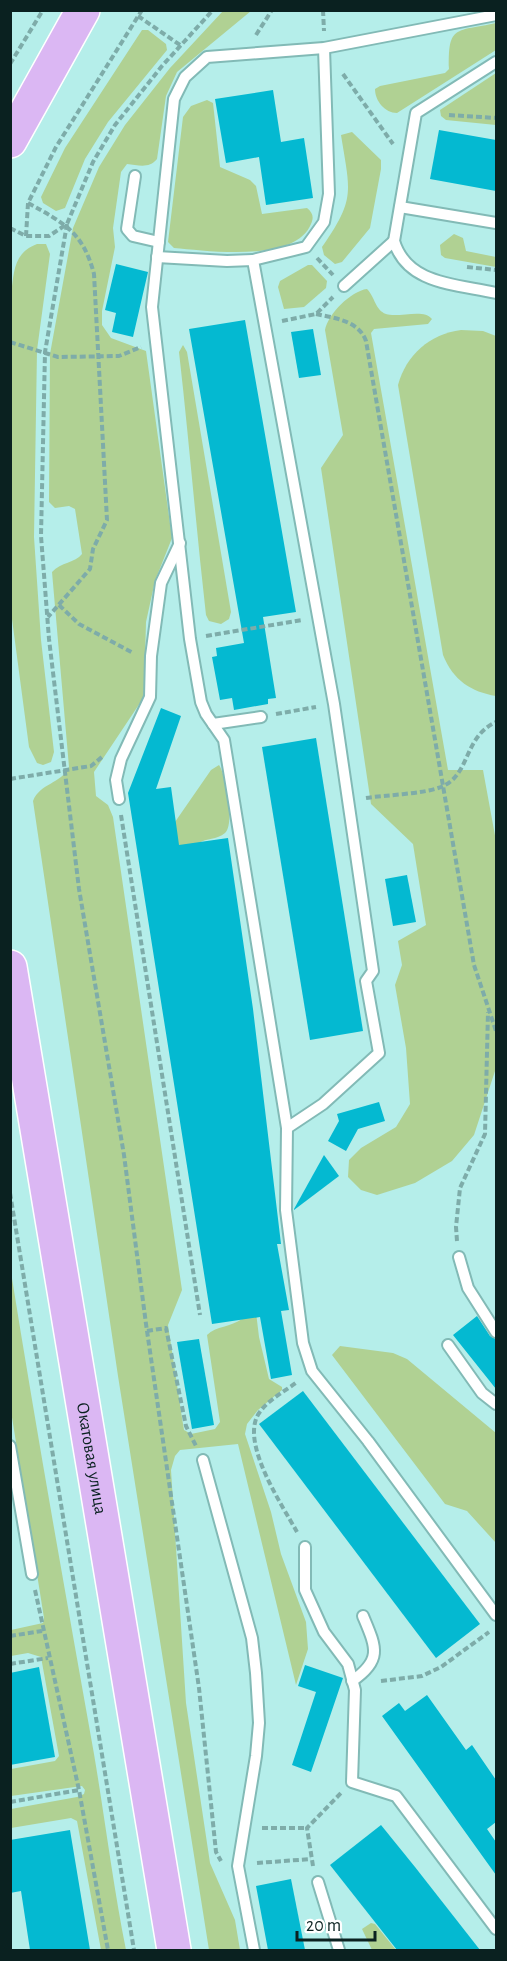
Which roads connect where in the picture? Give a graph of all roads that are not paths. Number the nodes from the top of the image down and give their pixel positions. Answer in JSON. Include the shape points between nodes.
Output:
{"nodes":[{"id":1,"x":83,"y":10,"type":"edge"},
{"id":2,"x":496,"y":15,"type":"edge"},
{"id":3,"x":324,"y":48,"type":"junction"},
{"id":4,"x":496,"y":62,"type":"edge"},
{"id":5,"x":10,"y":141,"type":"edge"},
{"id":6,"x":135,"y":176,"type":"dead end"},
{"id":7,"x":400,"y":207,"type":"junction"},
{"id":8,"x":496,"y":223,"type":"edge"},
{"id":9,"x":394,"y":241,"type":"junction"},
{"id":10,"x":159,"y":242,"type":"junction"},
{"id":11,"x":157,"y":257,"type":"junction"},
{"id":12,"x":253,"y":260,"type":"junction"},
{"id":13,"x":344,"y":286,"type":"dead end"},
{"id":14,"x":496,"y":293,"type":"edge"},
{"id":15,"x":180,"y":543,"type":"junction"},
{"id":16,"x":261,"y":717,"type":"road end"},
{"id":17,"x":213,"y":724,"type":"junction"},
{"id":18,"x":119,"y":799,"type":"road end"},
{"id":19,"x":10,"y":967,"type":"edge"},
{"id":20,"x":287,"y":1128,"type":"junction"},
{"id":21,"x":459,"y":1257,"type":"road end"},
{"id":22,"x":496,"y":1332,"type":"edge"},
{"id":23,"x":448,"y":1345,"type":"dead end"},
{"id":24,"x":496,"y":1404,"type":"edge"},
{"id":25,"x":10,"y":1446,"type":"edge"},
{"id":26,"x":203,"y":1460,"type":"road end"},
{"id":27,"x":16,"y":1507,"type":"edge"},
{"id":28,"x":305,"y":1548,"type":"road end"},
{"id":29,"x":32,"y":1574,"type":"road end"},
{"id":30,"x":496,"y":1615,"type":"edge"},
{"id":31,"x":363,"y":1616,"type":"dead end"},
{"id":32,"x":354,"y":1685,"type":"junction"},
{"id":33,"x":318,"y":1882,"type":"road end"},
{"id":34,"x":496,"y":1929,"type":"edge"},
{"id":35,"x":174,"y":1950,"type":"edge"},
{"id":36,"x":254,"y":1950,"type":"edge"},
{"id":37,"x":339,"y":1950,"type":"edge"}],
"edges":[{"from":1,"to":5,"type":"main road"},
{"from":2,"to":3,"type":"lane"},
{"from":3,"to":10,"type":"lane","via":[[207,57],[185,77],[174,99]]},
{"from":3,"to":12,"type":"lane","via":[[329,194],[324,222],[306,247]]},
{"from":4,"to":7,"type":"lane","via":[[416,112]]},
{"from":6,"to":10,"type":"lane","via":[[127,229],[134,236]]},
{"from":7,"to":8,"type":"lane"},
{"from":7,"to":9,"type":"lane"},
{"from":9,"to":13,"type":"lane"},
{"from":9,"to":14,"type":"lane","via":[[401,259],[421,276]]},
{"from":10,"to":11,"type":"lane"},
{"from":11,"to":12,"type":"lane"},
{"from":11,"to":15,"type":"lane","via":[[152,306]]},
{"from":12,"to":20,"type":"lane","via":[[334,704],[373,971],[366,981],[379,1053],[323,1104]]},
{"from":15,"to":17,"type":"lane","via":[[201,702]]},
{"from":15,"to":18,"type":"lane","via":[[161,584],[150,697],[121,759],[116,780]]},
{"from":16,"to":17,"type":"lane"},
{"from":17,"to":20,"type":"lane","via":[[224,740]]},
{"from":19,"to":35,"type":"main road","name":"Окатовая улица"},
{"from":20,"to":30,"type":"lane","via":[[286,1210],[303,1343],[312,1371]]},
{"from":21,"to":22,"type":"lane","via":[[468,1288]]},
{"from":23,"to":24,"type":"lane","via":[[482,1393]]},
{"from":25,"to":27,"type":"lane"},
{"from":26,"to":36,"type":"lane","via":[[252,1638],[256,1673],[256,1756],[238,1866]]},
{"from":27,"to":29,"type":"lane"},
{"from":28,"to":32,"type":"lane","via":[[305,1590],[324,1632],[348,1664]]},
{"from":31,"to":32,"type":"lane","via":[[375,1653],[370,1668]]},
{"from":32,"to":34,"type":"lane","via":[[352,1782],[396,1796]]},
{"from":33,"to":37,"type":"lane"}]}
